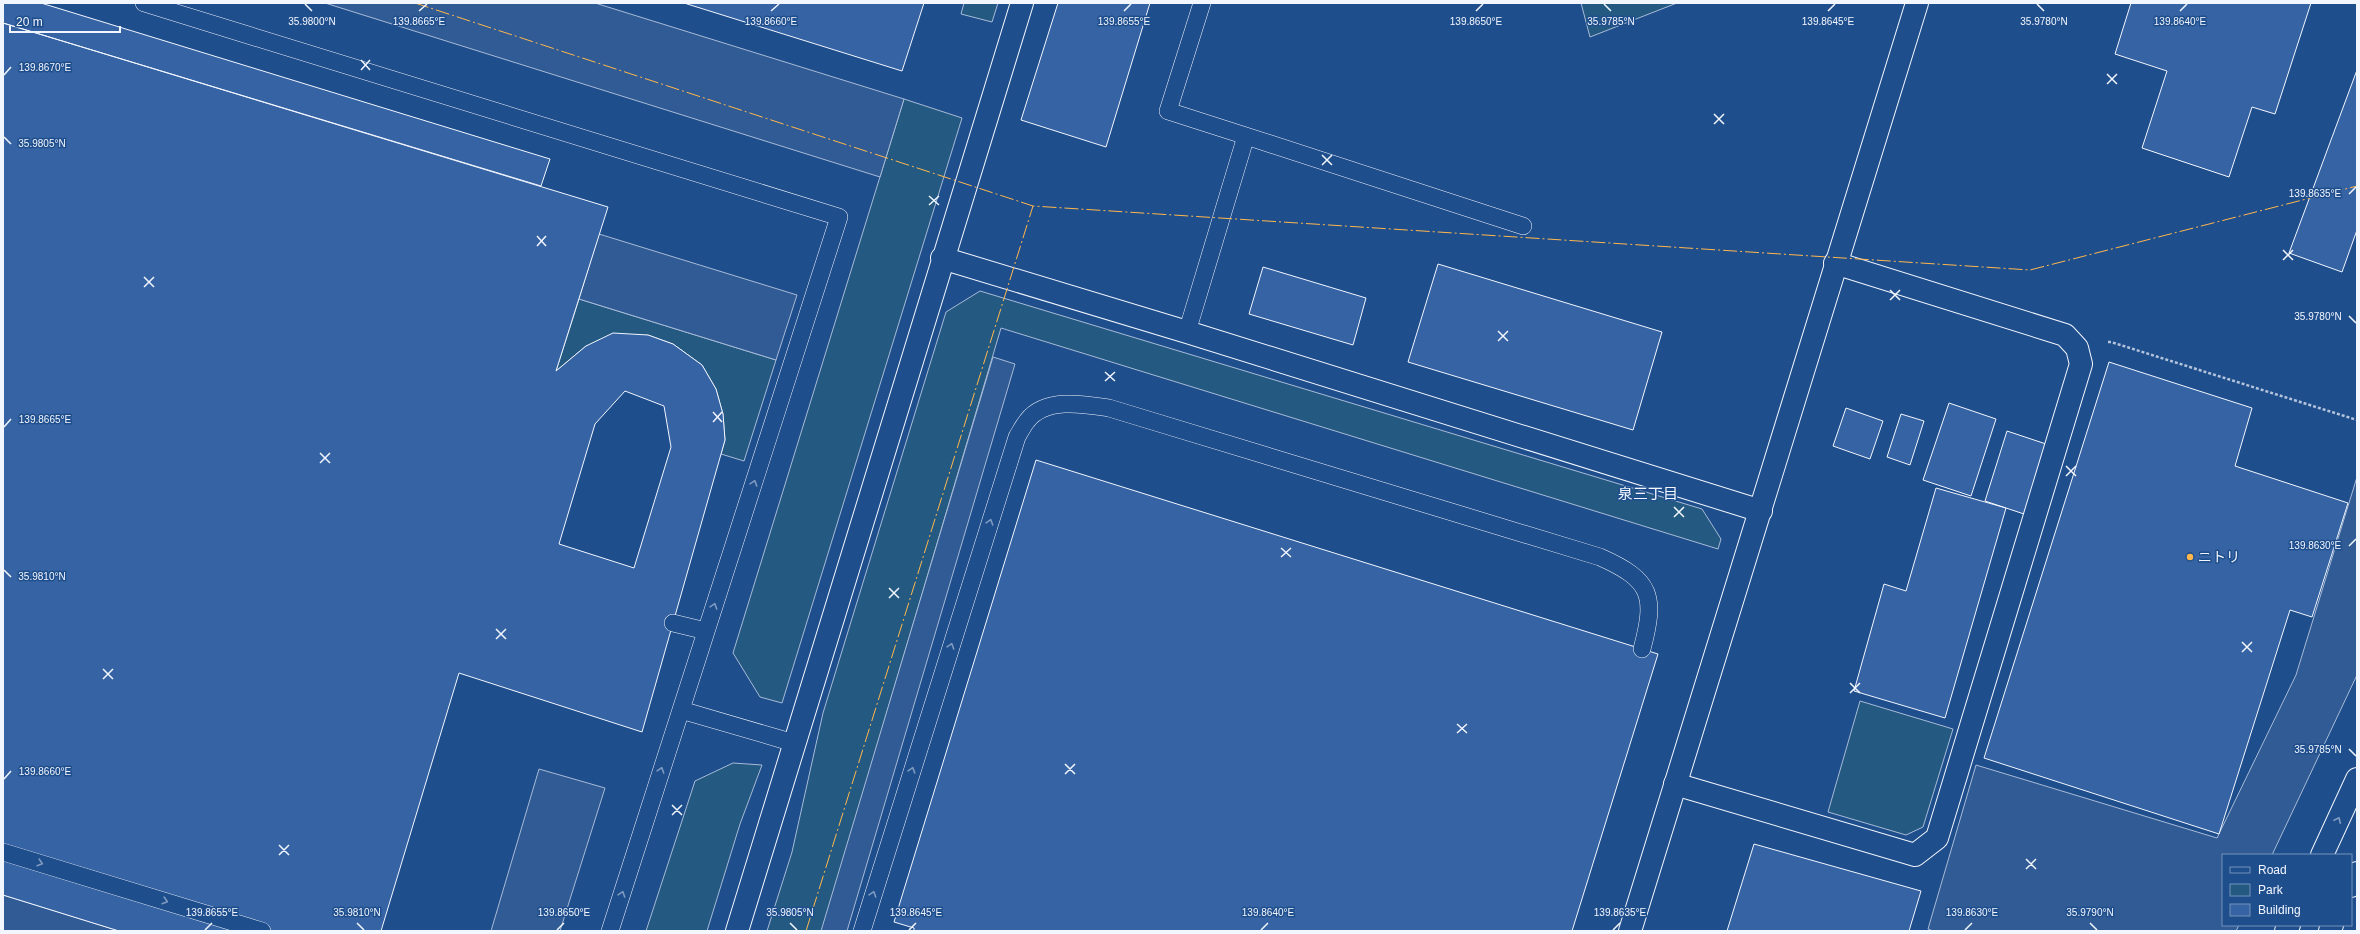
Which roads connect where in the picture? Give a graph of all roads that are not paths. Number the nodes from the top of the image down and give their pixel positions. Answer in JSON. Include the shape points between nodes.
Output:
{"nodes":[{"id":1,"x":144,"y":3,"type":"edge"},
{"id":2,"x":1022,"y":3,"type":"edge"},
{"id":3,"x":1202,"y":3,"type":"edge"},
{"id":4,"x":1917,"y":3,"type":"edge"},
{"id":5,"x":1246,"y":136,"type":"junction"},
{"id":6,"x":1523,"y":226,"type":"dead end"},
{"id":7,"x":942,"y":258,"type":"junction"},
{"id":8,"x":1835,"y":263,"type":"junction"},
{"id":9,"x":1187,"y":332,"type":"junction"},
{"id":10,"x":1761,"y":511,"type":"junction"},
{"id":11,"x":673,"y":623,"type":"dead end"},
{"id":12,"x":706,"y":631,"type":"junction"},
{"id":13,"x":1642,"y":649,"type":"dead end"},
{"id":14,"x":681,"y":710,"type":"junction"},
{"id":15,"x":794,"y":743,"type":"junction"},
{"id":16,"x":2357,"y":779,"type":"edge"},
{"id":17,"x":1675,"y":784,"type":"junction"},
{"id":18,"x":3,"y":852,"type":"edge"},
{"id":19,"x":2322,"y":854,"type":"edge"},
{"id":20,"x":2357,"y":873,"type":"edge"},
{"id":21,"x":2352,"y":884,"type":"edge"},
{"id":22,"x":262,"y":931,"type":"edge"},
{"id":23,"x":610,"y":931,"type":"edge"},
{"id":24,"x":737,"y":931,"type":"edge"},
{"id":25,"x":862,"y":931,"type":"edge"},
{"id":26,"x":1630,"y":931,"type":"edge"}],
"edges":[{"from":12,"to":1,"type":"lane","one_way":true,"via":[[839,217]]},
{"from":2,"to":7,"type":"main road"},
{"from":3,"to":5,"type":"lane","via":[[1168,112]]},
{"from":4,"to":8,"type":"main road"},
{"from":5,"to":6,"type":"lane"},
{"from":5,"to":9,"type":"lane"},
{"from":7,"to":9,"type":"main road"},
{"from":7,"to":15,"type":"main road"},
{"from":8,"to":10,"type":"main road"},
{"from":8,"to":17,"type":"main road","via":[[2065,335],[2077,348],[2081,364],[1937,838],[1916,855]]},
{"from":9,"to":10,"type":"main road"},
{"from":10,"to":17,"type":"main road"},
{"from":11,"to":12,"type":"lane"},
{"from":12,"to":14,"type":"lane"},
{"from":25,"to":13,"type":"lane","one_way":true,"via":[[1017,437],[1028,420],[1048,407],[1080,404],[1109,408],[1600,557],[1623,567],[1641,583],[1648,600],[1650,619]]},
{"from":14,"to":15,"type":"lane"},
{"from":23,"to":14,"type":"lane","one_way":true},
{"from":15,"to":24,"type":"main road"},
{"from":19,"to":16,"type":"main road","one_way":true},
{"from":17,"to":26,"type":"main road"},
{"from":18,"to":22,"type":"lane","one_way":true},
{"from":20,"to":21,"type":"main road"}]}
